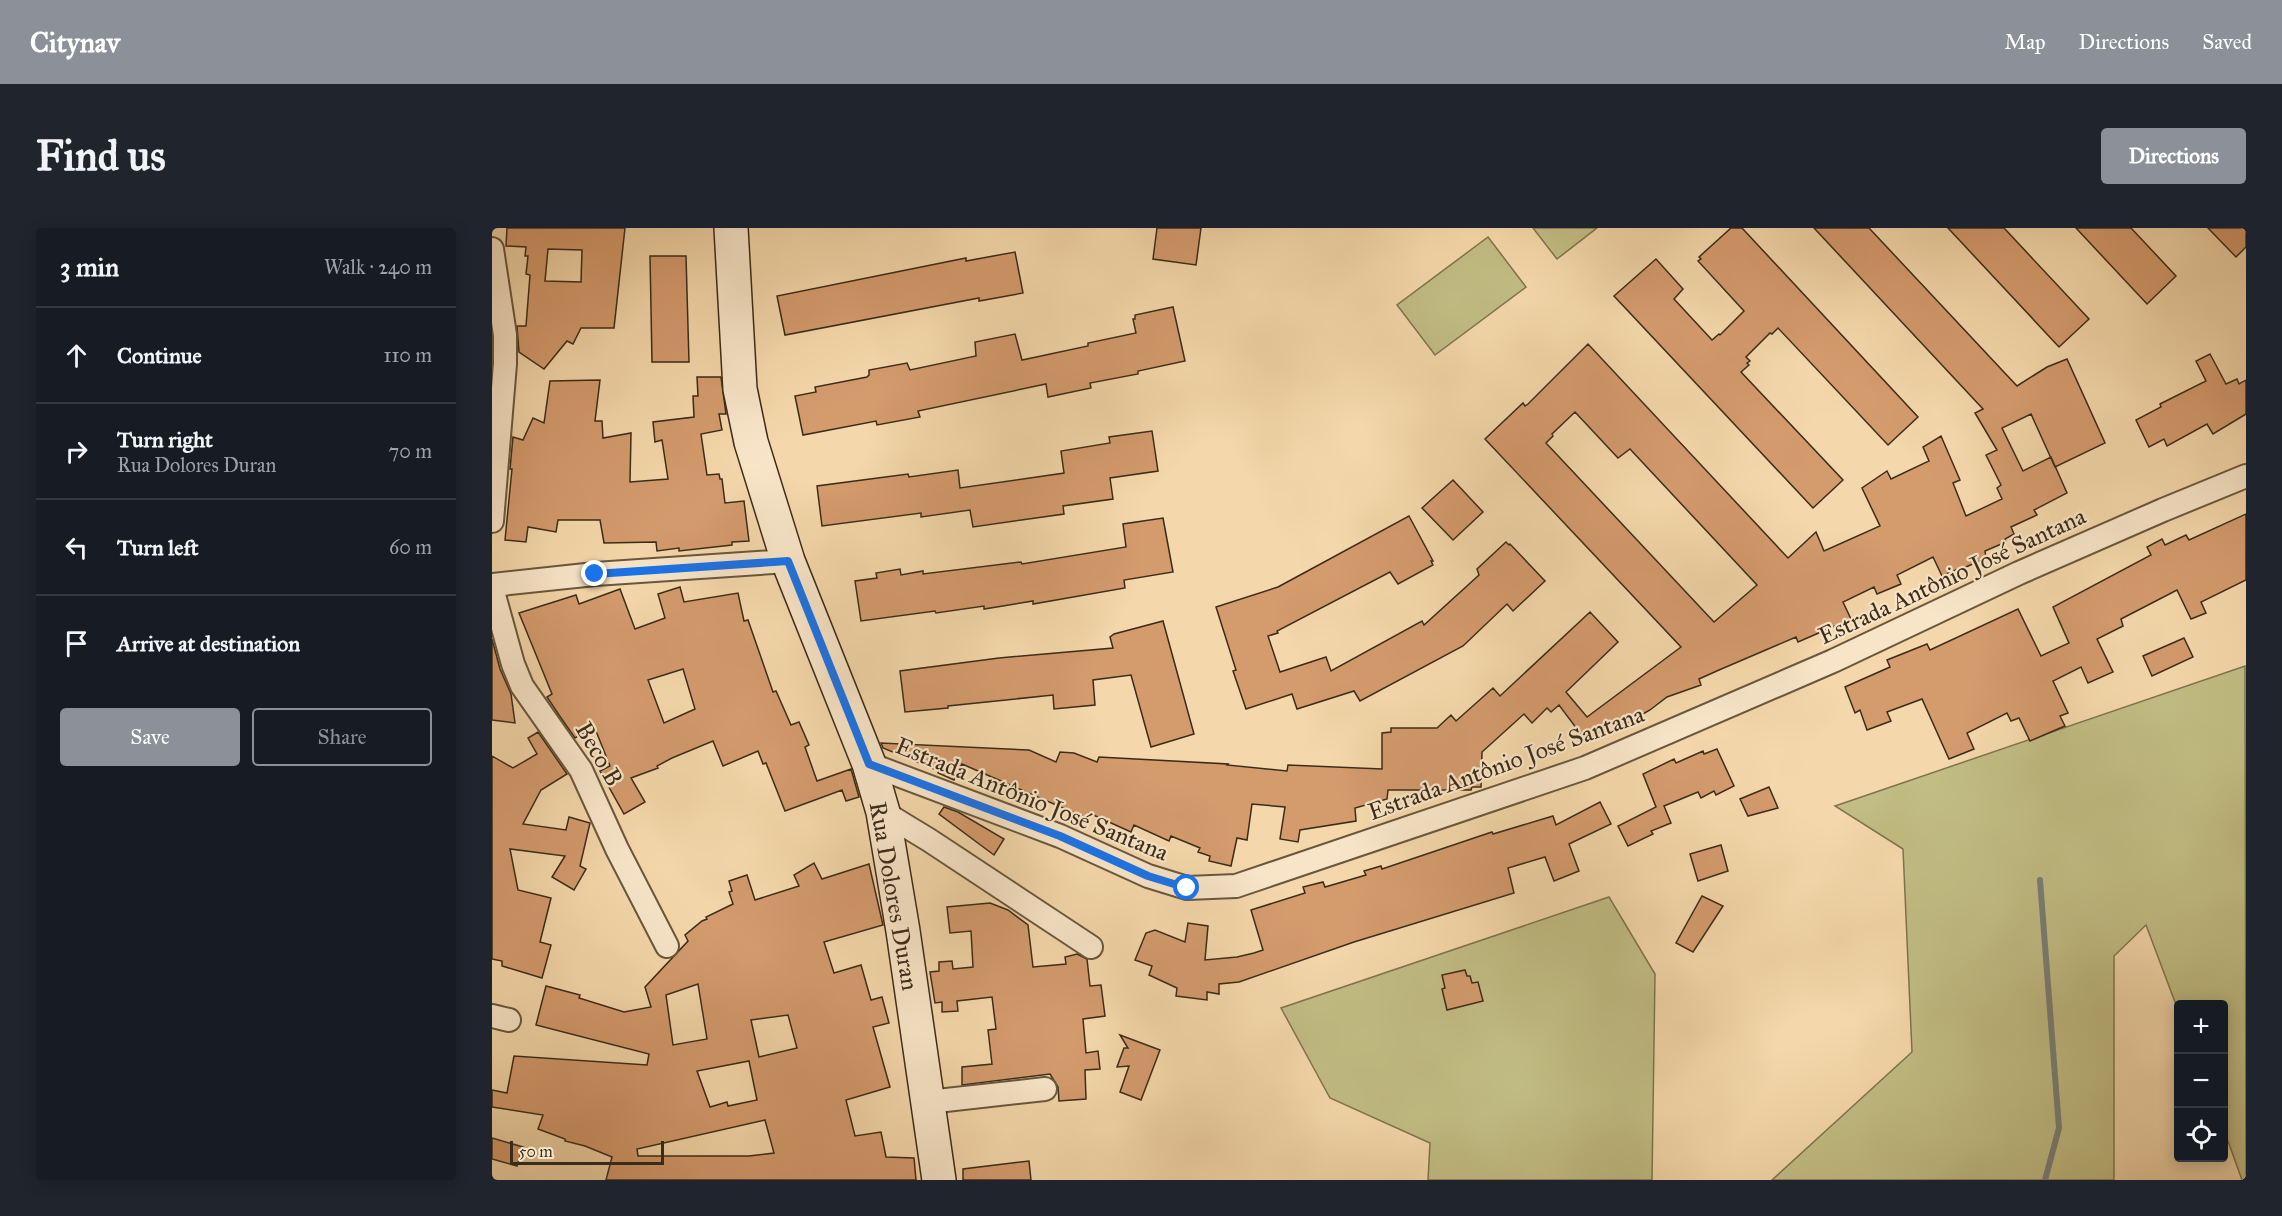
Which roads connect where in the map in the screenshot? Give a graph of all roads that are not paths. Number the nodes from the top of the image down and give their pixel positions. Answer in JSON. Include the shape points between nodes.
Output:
{"nodes":[{"id":1,"x":732,"y":232,"type":"edge"},
{"id":2,"x":492,"y":249,"type":"edge"},
{"id":3,"x":2246,"y":476,"type":"edge"},
{"id":4,"x":492,"y":521,"type":"edge"},
{"id":5,"x":788,"y":561,"type":"junction"},
{"id":6,"x":492,"y":587,"type":"edge"},
{"id":7,"x":869,"y":764,"type":"junction"},
{"id":8,"x":883,"y":812,"type":"junction"},
{"id":9,"x":667,"y":946,"type":"dead end"},
{"id":10,"x":1091,"y":946,"type":"dead end"},
{"id":11,"x":1045,"y":1089,"type":"dead end"},
{"id":12,"x":928,"y":1102,"type":"junction"},
{"id":13,"x":939,"y":1180,"type":"edge"}],
"edges":[{"from":1,"to":5,"type":"street","name":"Rua Dolores Duran","via":[[740,389],[751,442]]},
{"from":2,"to":4,"type":"street","via":[[506,364]]},
{"from":3,"to":7,"type":"street","name":"Estrada Antônio José Santana","via":[[2030,568],[1833,661],[1586,768],[1236,886],[1187,888],[1148,876],[1060,836]]},
{"from":5,"to":6,"type":"street","via":[[595,574]]},
{"from":5,"to":7,"type":"street","name":"Rua Dolores Duran"},
{"from":6,"to":9,"type":"street","name":"Beco B","via":[[522,686],[581,770]]},
{"from":7,"to":8,"type":"street","name":"Rua Dolores Duran"},
{"from":8,"to":10,"type":"street"},
{"from":8,"to":12,"type":"street","name":"Rua Dolores Duran"},
{"from":11,"to":12,"type":"street"},
{"from":12,"to":13,"type":"street","name":"Rua Dolores Duran"}]}
